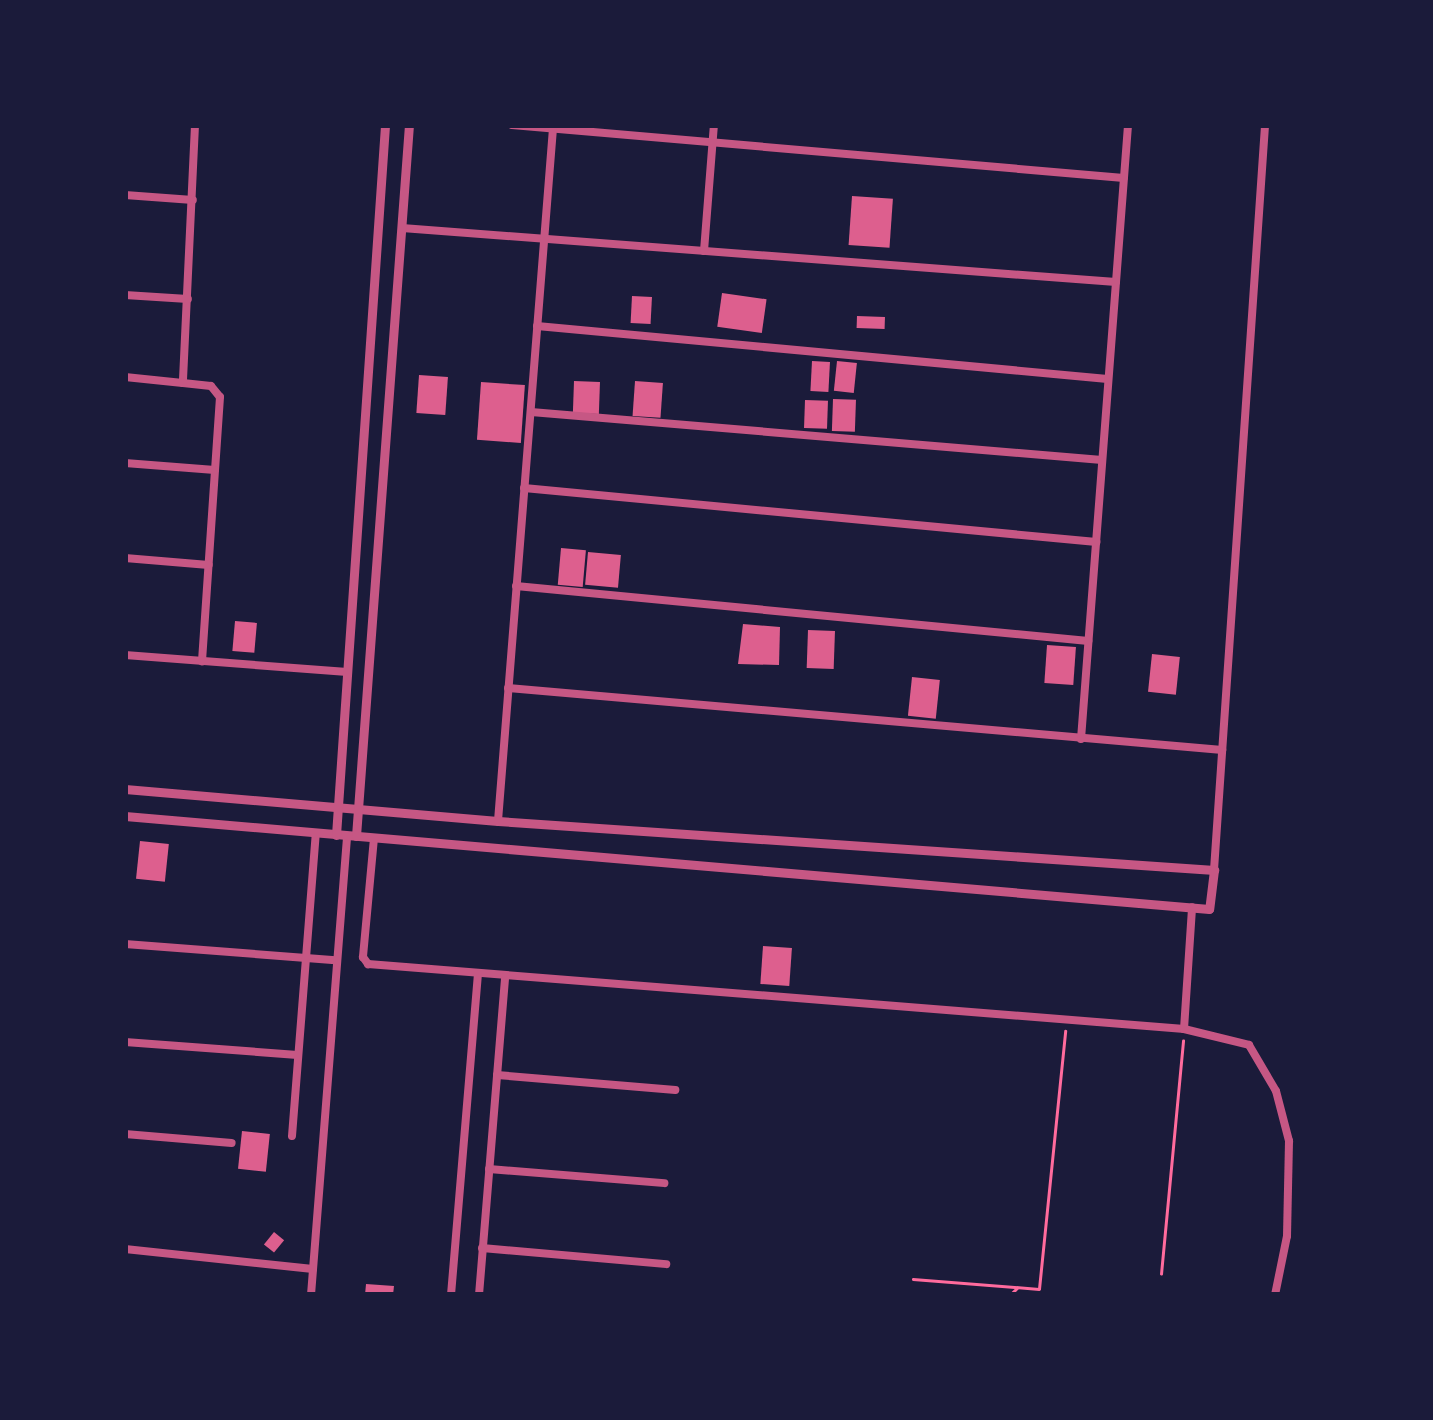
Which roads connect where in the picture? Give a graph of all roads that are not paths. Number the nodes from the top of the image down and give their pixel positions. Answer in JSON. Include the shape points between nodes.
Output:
{"nodes":[{"id":1,"x":195,"y":125,"type":"edge"},
{"id":2,"x":385,"y":125,"type":"edge"},
{"id":3,"x":410,"y":125,"type":"edge"},
{"id":4,"x":512,"y":125,"type":"edge"},
{"id":5,"x":714,"y":125,"type":"edge"},
{"id":6,"x":1128,"y":125,"type":"edge"},
{"id":7,"x":1265,"y":125,"type":"edge"},
{"id":8,"x":554,"y":129,"type":"junction"},
{"id":9,"x":712,"y":145,"type":"junction"},
{"id":10,"x":1124,"y":178,"type":"junction"},
{"id":11,"x":125,"y":195,"type":"edge"},
{"id":12,"x":192,"y":200,"type":"junction"},
{"id":13,"x":402,"y":228,"type":"junction"},
{"id":14,"x":545,"y":239,"type":"junction"},
{"id":15,"x":704,"y":251,"type":"junction"},
{"id":16,"x":1116,"y":282,"type":"junction"},
{"id":17,"x":125,"y":295,"type":"edge"},
{"id":18,"x":188,"y":300,"type":"junction"},
{"id":19,"x":538,"y":326,"type":"junction"},
{"id":20,"x":125,"y":378,"type":"edge"},
{"id":21,"x":1108,"y":380,"type":"junction"},
{"id":22,"x":183,"y":383,"type":"junction"},
{"id":23,"x":530,"y":412,"type":"junction"},
{"id":24,"x":1102,"y":460,"type":"junction"},
{"id":25,"x":125,"y":462,"type":"edge"},
{"id":26,"x":215,"y":470,"type":"junction"},
{"id":27,"x":524,"y":488,"type":"junction"},
{"id":28,"x":1096,"y":542,"type":"junction"},
{"id":29,"x":125,"y":558,"type":"edge"},
{"id":30,"x":209,"y":564,"type":"junction"},
{"id":31,"x":516,"y":586,"type":"junction"},
{"id":32,"x":1088,"y":641,"type":"junction"},
{"id":33,"x":125,"y":655,"type":"edge"},
{"id":34,"x":202,"y":661,"type":"junction"},
{"id":35,"x":348,"y":672,"type":"junction"},
{"id":36,"x":508,"y":688,"type":"junction"},
{"id":37,"x":1081,"y":738,"type":"junction"},
{"id":38,"x":1222,"y":750,"type":"junction"},
{"id":39,"x":125,"y":789,"type":"edge"},
{"id":40,"x":338,"y":807,"type":"junction"},
{"id":41,"x":358,"y":808,"type":"junction"},
{"id":42,"x":125,"y":816,"type":"edge"},
{"id":43,"x":498,"y":821,"type":"junction"},
{"id":44,"x":316,"y":833,"type":"junction"},
{"id":45,"x":346,"y":836,"type":"junction"},
{"id":46,"x":374,"y":838,"type":"junction"},
{"id":47,"x":1214,"y":870,"type":"junction"},
{"id":48,"x":1192,"y":908,"type":"junction"},
{"id":49,"x":125,"y":944,"type":"edge"},
{"id":50,"x":305,"y":960,"type":"junction"},
{"id":51,"x":336,"y":960,"type":"junction"},
{"id":52,"x":478,"y":974,"type":"junction"},
{"id":53,"x":505,"y":977,"type":"junction"},
{"id":54,"x":1184,"y":1029,"type":"junction"},
{"id":55,"x":125,"y":1042,"type":"edge"},
{"id":56,"x":298,"y":1055,"type":"junction"},
{"id":57,"x":497,"y":1076,"type":"junction"},
{"id":58,"x":675,"y":1090,"type":"dead end"},
{"id":59,"x":125,"y":1134,"type":"edge"},
{"id":60,"x":292,"y":1136,"type":"dead end"},
{"id":61,"x":232,"y":1143,"type":"dead end"},
{"id":62,"x":489,"y":1169,"type":"junction"},
{"id":63,"x":664,"y":1183,"type":"dead end"},
{"id":64,"x":482,"y":1248,"type":"junction"},
{"id":65,"x":125,"y":1249,"type":"edge"},
{"id":66,"x":666,"y":1264,"type":"dead end"},
{"id":67,"x":314,"y":1269,"type":"junction"},
{"id":68,"x":311,"y":1295,"type":"edge"},
{"id":69,"x":452,"y":1295,"type":"edge"},
{"id":70,"x":479,"y":1295,"type":"edge"},
{"id":71,"x":1276,"y":1295,"type":"edge"}],
"edges":[{"from":1,"to":12,"type":"street"},
{"from":2,"to":35,"type":"street"},
{"from":3,"to":13,"type":"street"},
{"from":4,"to":8,"type":"street"},
{"from":5,"to":9,"type":"street"},
{"from":6,"to":10,"type":"street"},
{"from":7,"to":38,"type":"street"},
{"from":8,"to":9,"type":"street"},
{"from":8,"to":14,"type":"street"},
{"from":9,"to":10,"type":"street"},
{"from":9,"to":15,"type":"street"},
{"from":10,"to":16,"type":"street"},
{"from":11,"to":12,"type":"street"},
{"from":12,"to":18,"type":"street"},
{"from":13,"to":14,"type":"street"},
{"from":13,"to":41,"type":"street"},
{"from":14,"to":15,"type":"street"},
{"from":14,"to":19,"type":"street"},
{"from":15,"to":16,"type":"street"},
{"from":16,"to":21,"type":"street"},
{"from":17,"to":18,"type":"street"},
{"from":18,"to":22,"type":"street"},
{"from":19,"to":21,"type":"street"},
{"from":19,"to":23,"type":"street"},
{"from":20,"to":22,"type":"street"},
{"from":21,"to":24,"type":"street"},
{"from":22,"to":26,"type":"street","via":[[211,386],[220,397]]},
{"from":23,"to":24,"type":"street"},
{"from":23,"to":27,"type":"street"},
{"from":24,"to":28,"type":"street"},
{"from":25,"to":26,"type":"street"},
{"from":26,"to":30,"type":"street"},
{"from":27,"to":28,"type":"street"},
{"from":27,"to":31,"type":"street"},
{"from":28,"to":32,"type":"street"},
{"from":29,"to":30,"type":"street"},
{"from":30,"to":34,"type":"street"},
{"from":31,"to":32,"type":"street"},
{"from":31,"to":36,"type":"street"},
{"from":32,"to":37,"type":"street"},
{"from":33,"to":34,"type":"street"},
{"from":34,"to":35,"type":"street"},
{"from":35,"to":40,"type":"street"},
{"from":36,"to":37,"type":"street"},
{"from":36,"to":43,"type":"street"},
{"from":37,"to":38,"type":"street"},
{"from":38,"to":47,"type":"street"},
{"from":39,"to":40,"type":"street"},
{"from":40,"to":41,"type":"street"},
{"from":40,"to":45,"type":"street"},
{"from":41,"to":43,"type":"street"},
{"from":41,"to":45,"type":"street"},
{"from":42,"to":44,"type":"street"},
{"from":43,"to":47,"type":"street"},
{"from":44,"to":45,"type":"street"},
{"from":44,"to":50,"type":"street"},
{"from":45,"to":46,"type":"street"},
{"from":45,"to":51,"type":"street"},
{"from":46,"to":48,"type":"street"},
{"from":46,"to":52,"type":"street","via":[[364,962]]},
{"from":47,"to":48,"type":"street","via":[[1210,909]]},
{"from":48,"to":54,"type":"street"},
{"from":49,"to":50,"type":"street"},
{"from":50,"to":51,"type":"street"},
{"from":50,"to":56,"type":"street"},
{"from":51,"to":67,"type":"street"},
{"from":52,"to":53,"type":"street"},
{"from":52,"to":69,"type":"street"},
{"from":53,"to":54,"type":"street"},
{"from":53,"to":57,"type":"street"},
{"from":54,"to":71,"type":"street","via":[[1250,1045],[1276,1092],[1289,1141],[1287,1236]]},
{"from":55,"to":56,"type":"street"},
{"from":56,"to":60,"type":"street"},
{"from":57,"to":58,"type":"street"},
{"from":57,"to":62,"type":"street"},
{"from":59,"to":61,"type":"street"},
{"from":62,"to":63,"type":"street"},
{"from":62,"to":64,"type":"street"},
{"from":64,"to":66,"type":"street"},
{"from":64,"to":70,"type":"street"},
{"from":65,"to":67,"type":"street"},
{"from":67,"to":68,"type":"street"}]}
